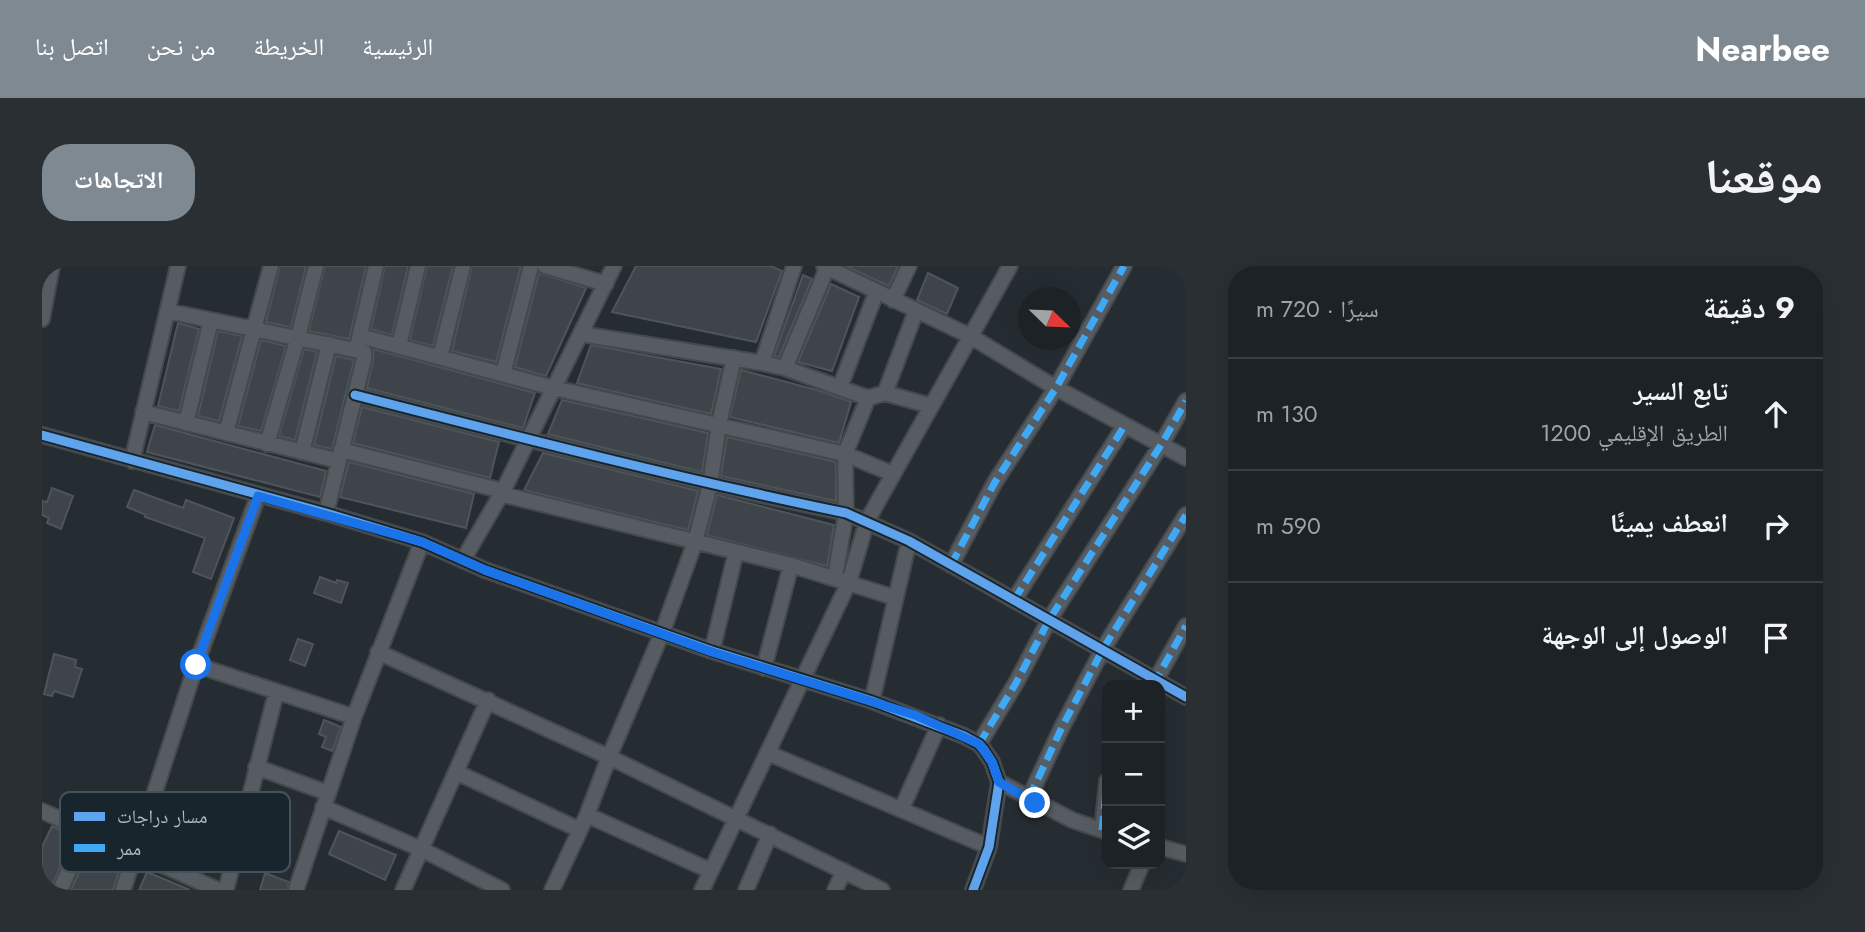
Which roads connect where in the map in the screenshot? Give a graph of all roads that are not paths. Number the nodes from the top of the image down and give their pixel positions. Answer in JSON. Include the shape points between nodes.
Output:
{"nodes":[{"id":1,"x":52,"y":266,"type":"edge"},
{"id":2,"x":178,"y":266,"type":"edge"},
{"id":3,"x":271,"y":266,"type":"edge"},
{"id":4,"x":316,"y":266,"type":"edge"},
{"id":5,"x":376,"y":266,"type":"edge"},
{"id":6,"x":418,"y":266,"type":"edge"},
{"id":7,"x":463,"y":266,"type":"edge"},
{"id":8,"x":531,"y":266,"type":"edge"},
{"id":9,"x":545,"y":266,"type":"edge"},
{"id":10,"x":614,"y":266,"type":"edge"},
{"id":11,"x":794,"y":266,"type":"edge"},
{"id":12,"x":909,"y":266,"type":"edge"},
{"id":13,"x":1010,"y":266,"type":"edge"},
{"id":14,"x":1124,"y":266,"type":"edge"},
{"id":15,"x":826,"y":267,"type":"edge"},
{"id":16,"x":606,"y":284,"type":"junction"},
{"id":17,"x":876,"y":293,"type":"junction"},
{"id":18,"x":893,"y":300,"type":"junction"},
{"id":19,"x":167,"y":311,"type":"junction"},
{"id":20,"x":916,"y":311,"type":"junction"},
{"id":21,"x":42,"y":319,"type":"edge"},
{"id":22,"x":211,"y":320,"type":"junction"},
{"id":23,"x":256,"y":329,"type":"junction"},
{"id":24,"x":581,"y":334,"type":"junction"},
{"id":25,"x":970,"y":336,"type":"junction"},
{"id":26,"x":298,"y":337,"type":"junction"},
{"id":27,"x":358,"y":342,"type":"junction"},
{"id":28,"x":329,"y":344,"type":"junction"},
{"id":29,"x":399,"y":346,"type":"junction"},
{"id":30,"x":440,"y":357,"type":"junction"},
{"id":31,"x":734,"y":358,"type":"junction"},
{"id":32,"x":762,"y":363,"type":"junction"},
{"id":33,"x":786,"y":368,"type":"junction"},
{"id":34,"x":503,"y":374,"type":"junction"},
{"id":35,"x":840,"y":387,"type":"junction"},
{"id":36,"x":554,"y":388,"type":"junction"},
{"id":37,"x":1056,"y":388,"type":"junction"},
{"id":38,"x":885,"y":393,"type":"junction"},
{"id":39,"x":355,"y":395,"type":"junction"},
{"id":40,"x":868,"y":398,"type":"junction"},
{"id":41,"x":1186,"y":401,"type":"edge"},
{"id":42,"x":931,"y":406,"type":"junction"},
{"id":43,"x":143,"y":412,"type":"junction"},
{"id":44,"x":186,"y":423,"type":"junction"},
{"id":45,"x":719,"y":424,"type":"junction"},
{"id":46,"x":1125,"y":425,"type":"junction"},
{"id":47,"x":226,"y":433,"type":"junction"},
{"id":48,"x":42,"y":435,"type":"edge"},
{"id":49,"x":528,"y":440,"type":"junction"},
{"id":50,"x":267,"y":444,"type":"junction"},
{"id":51,"x":1161,"y":445,"type":"junction"},
{"id":52,"x":302,"y":452,"type":"junction"},
{"id":53,"x":845,"y":454,"type":"junction"},
{"id":54,"x":340,"y":455,"type":"junction"},
{"id":55,"x":1186,"y":458,"type":"edge"},
{"id":56,"x":132,"y":461,"type":"junction"},
{"id":57,"x":893,"y":474,"type":"junction"},
{"id":58,"x":710,"y":485,"type":"junction"},
{"id":59,"x":502,"y":492,"type":"junction"},
{"id":60,"x":258,"y":496,"type":"junction"},
{"id":61,"x":326,"y":513,"type":"junction"},
{"id":62,"x":846,"y":513,"type":"junction"},
{"id":63,"x":1186,"y":515,"type":"edge"},
{"id":64,"x":867,"y":521,"type":"junction"},
{"id":65,"x":909,"y":541,"type":"junction"},
{"id":66,"x":422,"y":542,"type":"junction"},
{"id":67,"x":695,"y":542,"type":"junction"},
{"id":68,"x":736,"y":552,"type":"junction"},
{"id":69,"x":463,"y":559,"type":"junction"},
{"id":70,"x":791,"y":565,"type":"junction"},
{"id":71,"x":951,"y":565,"type":"junction"},
{"id":72,"x":842,"y":580,"type":"junction"},
{"id":73,"x":896,"y":598,"type":"junction"},
{"id":74,"x":1014,"y":600,"type":"junction"},
{"id":75,"x":1049,"y":620,"type":"junction"},
{"id":76,"x":1186,"y":626,"type":"edge"},
{"id":77,"x":662,"y":633,"type":"junction"},
{"id":78,"x":1103,"y":649,"type":"junction"},
{"id":79,"x":377,"y":652,"type":"junction"},
{"id":80,"x":712,"y":652,"type":"junction"},
{"id":81,"x":196,"y":665,"type":"junction"},
{"id":82,"x":764,"y":668,"type":"junction"},
{"id":83,"x":1150,"y":680,"type":"edge"},
{"id":84,"x":1156,"y":680,"type":"edge"},
{"id":85,"x":802,"y":681,"type":"junction"},
{"id":86,"x":1165,"y":688,"type":"edge"},
{"id":87,"x":276,"y":693,"type":"junction"},
{"id":88,"x":1186,"y":697,"type":"edge"},
{"id":89,"x":488,"y":700,"type":"junction"},
{"id":90,"x":872,"y":701,"type":"junction"},
{"id":91,"x":354,"y":717,"type":"junction"},
{"id":92,"x":939,"y":725,"type":"junction"},
{"id":93,"x":979,"y":744,"type":"junction"},
{"id":94,"x":768,"y":753,"type":"junction"},
{"id":95,"x":608,"y":757,"type":"junction"},
{"id":96,"x":256,"y":767,"type":"junction"},
{"id":97,"x":456,"y":772,"type":"junction"},
{"id":98,"x":999,"y":782,"type":"junction"},
{"id":99,"x":155,"y":792,"type":"edge"},
{"id":100,"x":250,"y":792,"type":"edge"},
{"id":101,"x":328,"y":793,"type":"junction"},
{"id":102,"x":1029,"y":798,"type":"junction"},
{"id":103,"x":323,"y":807,"type":"junction"},
{"id":104,"x":902,"y":808,"type":"junction"},
{"id":105,"x":587,"y":815,"type":"junction"},
{"id":106,"x":736,"y":818,"type":"junction"},
{"id":107,"x":580,"y":830,"type":"junction"},
{"id":108,"x":1102,"y":830,"type":"edge"},
{"id":109,"x":770,"y":834,"type":"junction"},
{"id":110,"x":989,"y":846,"type":"junction"},
{"id":111,"x":1165,"y":848,"type":"edge"},
{"id":112,"x":421,"y":849,"type":"junction"},
{"id":113,"x":1186,"y":854,"type":"edge"},
{"id":114,"x":1140,"y":869,"type":"edge"},
{"id":115,"x":711,"y":871,"type":"junction"},
{"id":116,"x":844,"y":871,"type":"junction"},
{"id":117,"x":68,"y":872,"type":"edge"},
{"id":118,"x":129,"y":872,"type":"edge"},
{"id":119,"x":178,"y":872,"type":"edge"},
{"id":120,"x":230,"y":872,"type":"edge"},
{"id":121,"x":60,"y":890,"type":"edge"},
{"id":122,"x":124,"y":890,"type":"edge"},
{"id":123,"x":218,"y":890,"type":"edge"},
{"id":124,"x":226,"y":890,"type":"edge"},
{"id":125,"x":296,"y":890,"type":"edge"},
{"id":126,"x":403,"y":890,"type":"edge"},
{"id":127,"x":502,"y":890,"type":"edge"},
{"id":128,"x":552,"y":890,"type":"edge"},
{"id":129,"x":702,"y":890,"type":"edge"},
{"id":130,"x":746,"y":890,"type":"edge"},
{"id":131,"x":835,"y":890,"type":"edge"},
{"id":132,"x":882,"y":890,"type":"edge"},
{"id":133,"x":974,"y":890,"type":"edge"},
{"id":134,"x":1131,"y":890,"type":"edge"}],
"edges":[{"from":1,"to":21,"type":"street"},
{"from":2,"to":19,"type":"street"},
{"from":3,"to":23,"type":"street"},
{"from":4,"to":26,"type":"street"},
{"from":5,"to":27,"type":"street"},
{"from":6,"to":29,"type":"street"},
{"from":7,"to":30,"type":"street"},
{"from":8,"to":34,"type":"street"},
{"from":9,"to":16,"type":"street"},
{"from":10,"to":16,"type":"street"},
{"from":11,"to":32,"type":"street"},
{"from":12,"to":18,"type":"street"},
{"from":13,"to":25,"type":"street"},
{"from":14,"to":37,"type":"street"},
{"from":15,"to":17,"type":"street"},
{"from":15,"to":33,"type":"street"},
{"from":16,"to":24,"type":"street"},
{"from":17,"to":18,"type":"street"},
{"from":17,"to":35,"type":"street"},
{"from":18,"to":20,"type":"street"},
{"from":19,"to":22,"type":"street"},
{"from":19,"to":43,"type":"street"},
{"from":20,"to":25,"type":"street"},
{"from":20,"to":38,"type":"street"},
{"from":22,"to":23,"type":"street"},
{"from":22,"to":44,"type":"street"},
{"from":23,"to":26,"type":"street"},
{"from":23,"to":47,"type":"street"},
{"from":24,"to":31,"type":"street"},
{"from":24,"to":36,"type":"street"},
{"from":25,"to":37,"type":"street"},
{"from":25,"to":42,"type":"street"},
{"from":26,"to":28,"type":"street"},
{"from":26,"to":50,"type":"street"},
{"from":27,"to":28,"type":"street"},
{"from":27,"to":29,"type":"street"},
{"from":27,"to":39,"type":"street","via":[[365,356]]},
{"from":28,"to":52,"type":"street"},
{"from":29,"to":30,"type":"street"},
{"from":30,"to":34,"type":"street"},
{"from":31,"to":32,"type":"street"},
{"from":31,"to":45,"type":"street"},
{"from":32,"to":33,"type":"street"},
{"from":33,"to":35,"type":"street"},
{"from":34,"to":36,"type":"street"},
{"from":35,"to":40,"type":"street"},
{"from":36,"to":45,"type":"street"},
{"from":36,"to":49,"type":"street"},
{"from":37,"to":46,"type":"street"},
{"from":37,"to":71,"type":"street","via":[[995,482]]},
{"from":38,"to":40,"type":"street"},
{"from":38,"to":42,"type":"street"},
{"from":39,"to":49,"type":"street"},
{"from":39,"to":54,"type":"street"},
{"from":40,"to":53,"type":"street"},
{"from":41,"to":51,"type":"street"},
{"from":42,"to":57,"type":"street"},
{"from":43,"to":44,"type":"street"},
{"from":43,"to":56,"type":"street"},
{"from":44,"to":47,"type":"street"},
{"from":45,"to":53,"type":"street"},
{"from":45,"to":58,"type":"street"},
{"from":46,"to":51,"type":"street"},
{"from":46,"to":74,"type":"street"},
{"from":47,"to":50,"type":"street"},
{"from":48,"to":56,"type":"street"},
{"from":49,"to":58,"type":"street"},
{"from":49,"to":59,"type":"street"},
{"from":50,"to":52,"type":"street"},
{"from":51,"to":55,"type":"street"},
{"from":51,"to":75,"type":"street"},
{"from":52,"to":54,"type":"street"},
{"from":53,"to":57,"type":"street"},
{"from":53,"to":62,"type":"street"},
{"from":54,"to":59,"type":"street"},
{"from":54,"to":61,"type":"street"},
{"from":56,"to":60,"type":"street"},
{"from":57,"to":64,"type":"street"},
{"from":58,"to":62,"type":"street"},
{"from":58,"to":67,"type":"street"},
{"from":59,"to":67,"type":"street"},
{"from":59,"to":69,"type":"street"},
{"from":60,"to":61,"type":"street"},
{"from":60,"to":81,"type":"street"},
{"from":61,"to":66,"type":"street"},
{"from":62,"to":64,"type":"street"},
{"from":62,"to":72,"type":"street"},
{"from":63,"to":78,"type":"street"},
{"from":64,"to":65,"type":"street"},
{"from":64,"to":72,"type":"street"},
{"from":65,"to":71,"type":"street"},
{"from":65,"to":73,"type":"street"},
{"from":66,"to":69,"type":"street"},
{"from":66,"to":79,"type":"street"},
{"from":67,"to":68,"type":"street"},
{"from":67,"to":77,"type":"street"},
{"from":68,"to":70,"type":"street"},
{"from":68,"to":80,"type":"street"},
{"from":69,"to":77,"type":"street"},
{"from":70,"to":72,"type":"street"},
{"from":70,"to":82,"type":"street"},
{"from":71,"to":74,"type":"street"},
{"from":72,"to":73,"type":"street"},
{"from":72,"to":85,"type":"street"},
{"from":73,"to":90,"type":"street"},
{"from":74,"to":75,"type":"street"},
{"from":75,"to":78,"type":"street"},
{"from":75,"to":93,"type":"street"},
{"from":76,"to":84,"type":"street"},
{"from":77,"to":80,"type":"street"},
{"from":77,"to":95,"type":"street"},
{"from":78,"to":83,"type":"street"},
{"from":78,"to":102,"type":"street"},
{"from":79,"to":89,"type":"street"},
{"from":79,"to":91,"type":"street"},
{"from":80,"to":82,"type":"street"},
{"from":81,"to":87,"type":"street"},
{"from":81,"to":99,"type":"street"},
{"from":82,"to":85,"type":"street"},
{"from":85,"to":90,"type":"street"},
{"from":85,"to":94,"type":"street"},
{"from":86,"to":88,"type":"street"},
{"from":87,"to":91,"type":"street"},
{"from":87,"to":96,"type":"street"},
{"from":89,"to":95,"type":"street"},
{"from":89,"to":97,"type":"street"},
{"from":90,"to":92,"type":"street"},
{"from":91,"to":101,"type":"street"},
{"from":92,"to":93,"type":"street"},
{"from":92,"to":104,"type":"street"},
{"from":93,"to":98,"type":"street"},
{"from":94,"to":104,"type":"street"},
{"from":94,"to":106,"type":"street"},
{"from":95,"to":105,"type":"street"},
{"from":95,"to":106,"type":"street"},
{"from":96,"to":100,"type":"street"},
{"from":96,"to":101,"type":"street"},
{"from":97,"to":107,"type":"street"},
{"from":97,"to":112,"type":"street"},
{"from":98,"to":102,"type":"street"},
{"from":98,"to":110,"type":"street"},
{"from":101,"to":103,"type":"street"},
{"from":102,"to":108,"type":"street","via":[[1072,821]]},
{"from":103,"to":112,"type":"street"},
{"from":103,"to":125,"type":"street"},
{"from":104,"to":110,"type":"street"},
{"from":105,"to":107,"type":"street"},
{"from":105,"to":115,"type":"street"},
{"from":106,"to":109,"type":"street"},
{"from":106,"to":115,"type":"street"},
{"from":107,"to":128,"type":"street"},
{"from":109,"to":116,"type":"street"},
{"from":109,"to":130,"type":"street"},
{"from":110,"to":133,"type":"street"},
{"from":111,"to":113,"type":"street"},
{"from":112,"to":126,"type":"street"},
{"from":112,"to":127,"type":"street"},
{"from":114,"to":134,"type":"street"},
{"from":115,"to":129,"type":"street"},
{"from":116,"to":131,"type":"street"},
{"from":116,"to":132,"type":"street"},
{"from":117,"to":121,"type":"street"},
{"from":118,"to":122,"type":"street"},
{"from":119,"to":123,"type":"street"},
{"from":120,"to":124,"type":"street"}]}
